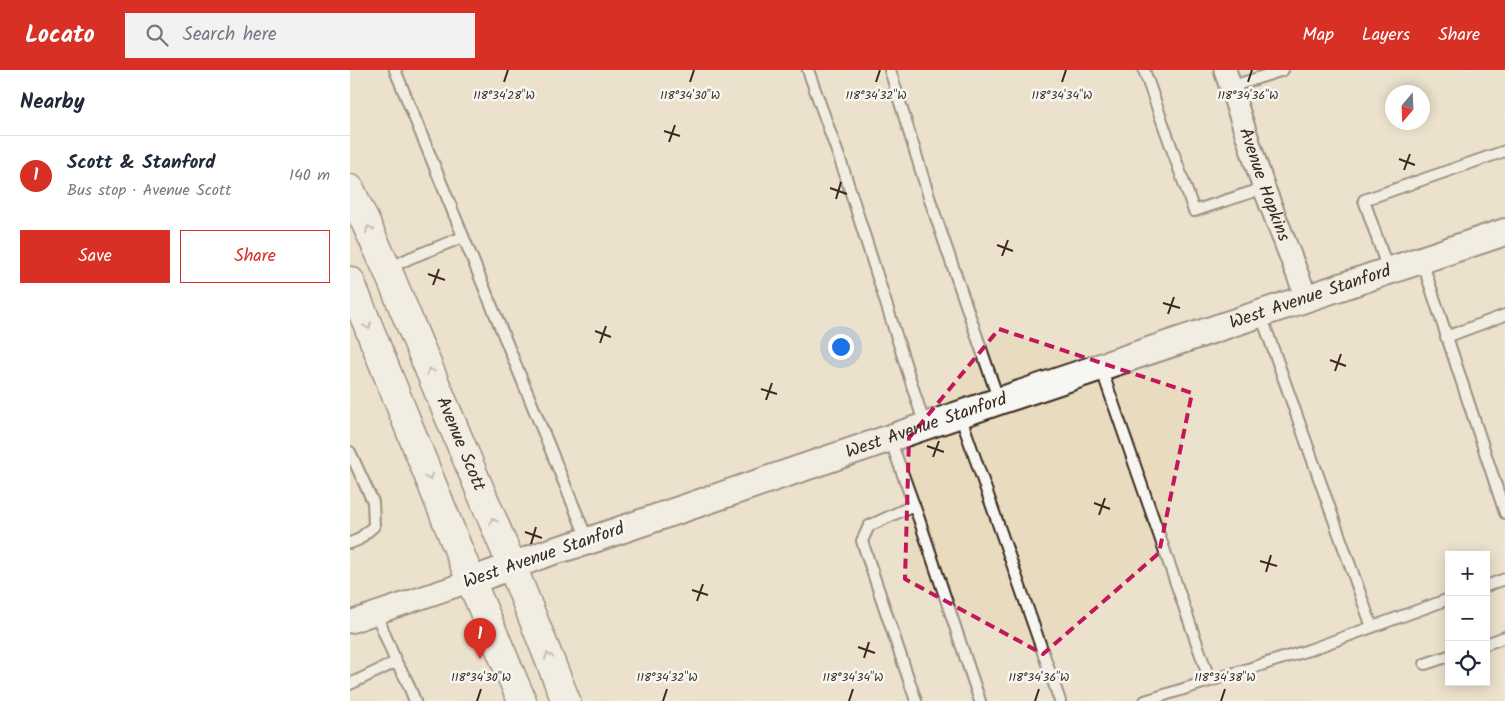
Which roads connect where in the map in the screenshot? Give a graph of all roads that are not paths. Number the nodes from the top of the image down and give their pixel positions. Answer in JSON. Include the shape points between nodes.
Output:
{"nodes":[{"id":1,"x":395,"y":70,"type":"edge"},
{"id":2,"x":808,"y":70,"type":"edge"},
{"id":3,"x":890,"y":70,"type":"edge"},
{"id":4,"x":1144,"y":70,"type":"edge"},
{"id":5,"x":1284,"y":70,"type":"edge"},
{"id":6,"x":1228,"y":78,"type":"edge"},
{"id":7,"x":1505,"y":151,"type":"edge"},
{"id":8,"x":1264,"y":188,"type":"junction"},
{"id":9,"x":350,"y":189,"type":"edge"},
{"id":10,"x":1505,"y":232,"type":"edge"},
{"id":11,"x":462,"y":238,"type":"junction"},
{"id":12,"x":1422,"y":261,"type":"junction"},
{"id":13,"x":388,"y":270,"type":"junction"},
{"id":14,"x":1389,"y":272,"type":"junction"},
{"id":15,"x":350,"y":281,"type":"edge"},
{"id":16,"x":1307,"y":299,"type":"junction"},
{"id":17,"x":1260,"y":314,"type":"junction"},
{"id":18,"x":1505,"y":315,"type":"edge"},
{"id":19,"x":1446,"y":337,"type":"junction"},
{"id":20,"x":1101,"y":367,"type":"junction"},
{"id":21,"x":999,"y":401,"type":"junction"},
{"id":22,"x":960,"y":415,"type":"junction"},
{"id":23,"x":925,"y":427,"type":"junction"},
{"id":24,"x":890,"y":439,"type":"junction"},
{"id":25,"x":350,"y":452,"type":"edge"},
{"id":26,"x":914,"y":505,"type":"junction"},
{"id":27,"x":1505,"y":513,"type":"edge"},
{"id":28,"x":588,"y":541,"type":"junction"},
{"id":29,"x":350,"y":543,"type":"edge"},
{"id":30,"x":512,"y":566,"type":"junction"},
{"id":31,"x":1505,"y":579,"type":"edge"},
{"id":32,"x":471,"y":581,"type":"junction"},
{"id":33,"x":1490,"y":585,"type":"edge"},
{"id":34,"x":1445,"y":600,"type":"edge"},
{"id":35,"x":376,"y":613,"type":"junction"},
{"id":36,"x":350,"y":622,"type":"edge"},
{"id":37,"x":1372,"y":627,"type":"junction"},
{"id":38,"x":1505,"y":637,"type":"edge"},
{"id":39,"x":1490,"y":643,"type":"edge"},
{"id":40,"x":1445,"y":657,"type":"edge"},
{"id":41,"x":396,"y":662,"type":"junction"},
{"id":42,"x":1425,"y":664,"type":"dead end"},
{"id":43,"x":1210,"y":681,"type":"junction"},
{"id":44,"x":350,"y":684,"type":"edge"},
{"id":45,"x":415,"y":701,"type":"edge"},
{"id":46,"x":522,"y":701,"type":"edge"},
{"id":47,"x":566,"y":701,"type":"edge"},
{"id":48,"x":916,"y":701,"type":"edge"},
{"id":49,"x":980,"y":701,"type":"edge"},
{"id":50,"x":1060,"y":701,"type":"edge"},
{"id":51,"x":1145,"y":701,"type":"edge"}],
"edges":[{"from":1,"to":11,"type":"lane"},
{"from":2,"to":23,"type":"lane","via":[[844,171]]},
{"from":3,"to":21,"type":"lane","via":[[930,200]]},
{"from":4,"to":8,"type":"lane","via":[[1194,211]]},
{"from":5,"to":6,"type":"lane"},
{"from":6,"to":8,"type":"street","name":"Avenue Hopkins"},
{"from":7,"to":14,"type":"lane","via":[[1364,200]]},
{"from":8,"to":16,"type":"street","name":"Avenue Hopkins"},
{"from":13,"to":9,"type":"main road","name":"Avenue Scott","one_way":true},
{"from":10,"to":12,"type":"street","name":"West Avenue Stanford"},
{"from":11,"to":13,"type":"lane"},
{"from":11,"to":28,"type":"lane"},
{"from":12,"to":14,"type":"street","name":"West Avenue Stanford"},
{"from":12,"to":19,"type":"lane"},
{"from":30,"to":13,"type":"main road","name":"Avenue Scott","one_way":true},
{"from":14,"to":16,"type":"street","name":"West Avenue Stanford"},
{"from":15,"to":32,"type":"main road","one_way":true},
{"from":16,"to":17,"type":"street","name":"West Avenue Stanford"},
{"from":17,"to":20,"type":"street","name":"West Avenue Stanford"},
{"from":17,"to":37,"type":"lane"},
{"from":18,"to":19,"type":"lane"},
{"from":19,"to":27,"type":"lane"},
{"from":20,"to":21,"type":"street","name":"West Avenue Stanford"},
{"from":20,"to":43,"type":"lane"},
{"from":21,"to":22,"type":"street","name":"West Avenue Stanford"},
{"from":22,"to":23,"type":"street","name":"West Avenue Stanford"},
{"from":22,"to":50,"type":"lane"},
{"from":23,"to":24,"type":"street","name":"West Avenue Stanford"},
{"from":24,"to":26,"type":"lane"},
{"from":24,"to":28,"type":"street","name":"West Avenue Stanford"},
{"from":25,"to":29,"type":"lane","via":[[373,502],[374,526]]},
{"from":26,"to":48,"type":"lane","via":[[869,526],[862,541]]},
{"from":26,"to":49,"type":"lane"},
{"from":28,"to":30,"type":"street","name":"West Avenue Stanford"},
{"from":30,"to":32,"type":"street","name":"West Avenue Stanford"},
{"from":47,"to":30,"type":"main road","name":"Avenue Scott","one_way":true},
{"from":31,"to":33,"type":"lane"},
{"from":32,"to":35,"type":"street","name":"West Avenue Stanford"},
{"from":32,"to":46,"type":"main road"},
{"from":34,"to":37,"type":"lane"},
{"from":35,"to":36,"type":"street","name":"West Avenue Stanford"},
{"from":35,"to":41,"type":"lane"},
{"from":37,"to":43,"type":"lane"},
{"from":38,"to":39,"type":"lane"},
{"from":40,"to":42,"type":"lane"},
{"from":41,"to":44,"type":"lane"},
{"from":41,"to":45,"type":"lane"},
{"from":43,"to":51,"type":"lane"}]}
